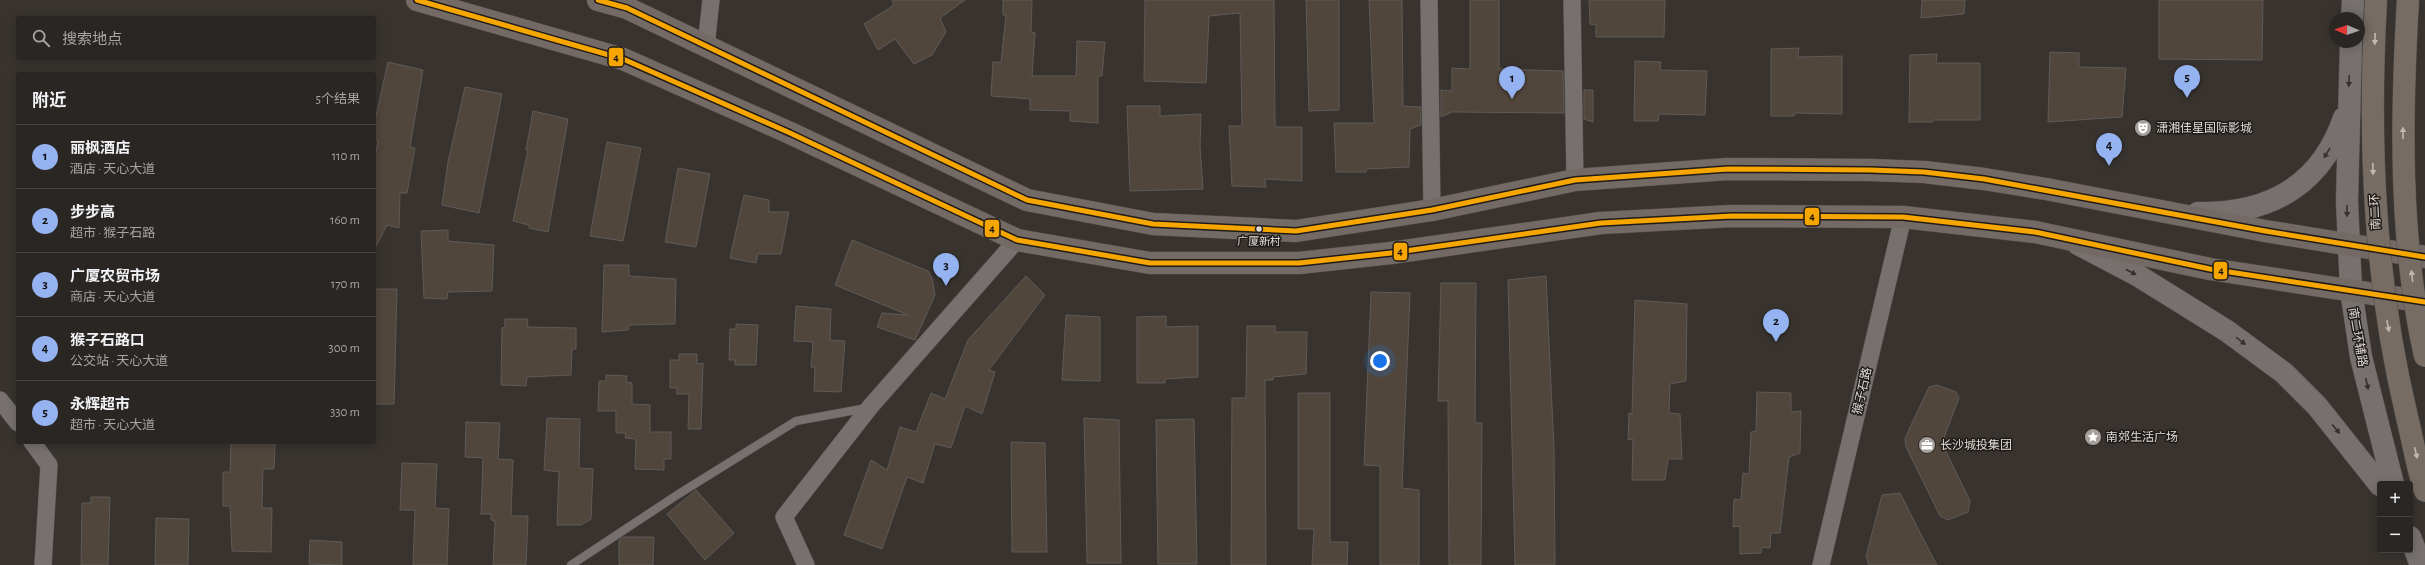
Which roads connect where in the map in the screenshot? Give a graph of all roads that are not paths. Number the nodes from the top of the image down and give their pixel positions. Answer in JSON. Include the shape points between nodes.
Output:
{"nodes":[{"id":1,"x":417,"y":0,"type":"edge"},
{"id":2,"x":598,"y":0,"type":"edge"},
{"id":3,"x":711,"y":0,"type":"edge"},
{"id":4,"x":1429,"y":0,"type":"edge"},
{"id":5,"x":1572,"y":0,"type":"edge"},
{"id":6,"x":2353,"y":0,"type":"edge"},
{"id":7,"x":2376,"y":0,"type":"edge"},
{"id":8,"x":2408,"y":0,"type":"edge"},
{"id":9,"x":2352,"y":12,"type":"edge"},
{"id":10,"x":706,"y":46,"type":"junction"},
{"id":11,"x":2351,"y":48,"type":"edge"},
{"id":12,"x":2348,"y":105,"type":"junction"},
{"id":13,"x":1575,"y":180,"type":"junction"},
{"id":14,"x":1432,"y":210,"type":"junction"},
{"id":15,"x":2172,"y":213,"type":"junction"},
{"id":16,"x":1903,"y":217,"type":"junction"},
{"id":17,"x":1017,"y":240,"type":"junction"},
{"id":18,"x":2072,"y":241,"type":"junction"},
{"id":19,"x":2348,"y":244,"type":"junction"},
{"id":20,"x":2425,"y":257,"type":"edge"},
{"id":21,"x":2351,"y":290,"type":"junction"},
{"id":22,"x":2425,"y":302,"type":"edge"},
{"id":23,"x":2425,"y":356,"type":"edge"},
{"id":24,"x":0,"y":400,"type":"edge"},
{"id":25,"x":870,"y":407,"type":"junction"},
{"id":26,"x":16,"y":420,"type":"edge"},
{"id":27,"x":33,"y":444,"type":"edge"},
{"id":28,"x":2377,"y":481,"type":"edge"},
{"id":29,"x":2392,"y":481,"type":"edge"},
{"id":30,"x":2425,"y":491,"type":"edge"},
{"id":31,"x":2413,"y":544,"type":"edge"},
{"id":32,"x":43,"y":565,"type":"edge"},
{"id":33,"x":571,"y":565,"type":"edge"},
{"id":34,"x":806,"y":565,"type":"edge"},
{"id":35,"x":1821,"y":565,"type":"edge"},
{"id":36,"x":2421,"y":565,"type":"edge"}],
"edges":[{"from":1,"to":17,"type":"main road","via":[[623,59],[790,133]]},
{"from":2,"to":10,"type":"main road","via":[[627,8]]},
{"from":3,"to":10,"type":"street"},
{"from":4,"to":14,"type":"street"},
{"from":5,"to":13,"type":"street"},
{"from":6,"to":9,"type":"main road"},
{"from":7,"to":30,"type":"highway","name":"南二环","one_way":true,"bridge":true,"via":[[2372,129],[2376,229],[2385,309],[2402,397]]},
{"from":23,"to":8,"type":"highway","one_way":true,"bridge":true,"via":[[2412,276],[2406,215],[2403,74]]},
{"from":10,"to":14,"type":"main road","via":[[1027,200],[1153,224],[1296,231]]},
{"from":11,"to":12,"type":"main road","name":"南二环辅路","one_way":true},
{"from":12,"to":15,"type":"main road","one_way":true,"via":[[2337,136],[2318,168],[2303,183],[2280,197],[2252,208],[2221,214]]},
{"from":12,"to":19,"type":"main road","name":"南二环辅路","one_way":true},
{"from":13,"to":14,"type":"main road"},
{"from":13,"to":15,"type":"main road","via":[[1766,168],[1924,172],[2046,188]]},
{"from":15,"to":19,"type":"main road"},
{"from":16,"to":17,"type":"main road","via":[[1732,216],[1601,223],[1391,253],[1299,263],[1150,263]]},
{"from":16,"to":18,"type":"main road","via":[[2035,232]]},
{"from":16,"to":35,"type":"street","name":"猴子石路"},
{"from":17,"to":25,"type":"street"},
{"from":18,"to":21,"type":"main road","via":[[2210,269]]},
{"from":18,"to":28,"type":"main road","one_way":true,"via":[[2137,275],[2227,331],[2284,373],[2317,406]]},
{"from":19,"to":20,"type":"main road"},
{"from":19,"to":21,"type":"main road","name":"南二环辅路"},
{"from":21,"to":22,"type":"main road"},
{"from":21,"to":29,"type":"main road","name":"南二环辅路","one_way":true,"via":[[2361,357]]},
{"from":24,"to":26,"type":"street"},
{"from":25,"to":33,"type":"lane","via":[[796,420]]},
{"from":25,"to":34,"type":"street","via":[[784,517]]},
{"from":27,"to":32,"type":"street","via":[[49,465]]},
{"from":31,"to":36,"type":"main road"}]}
